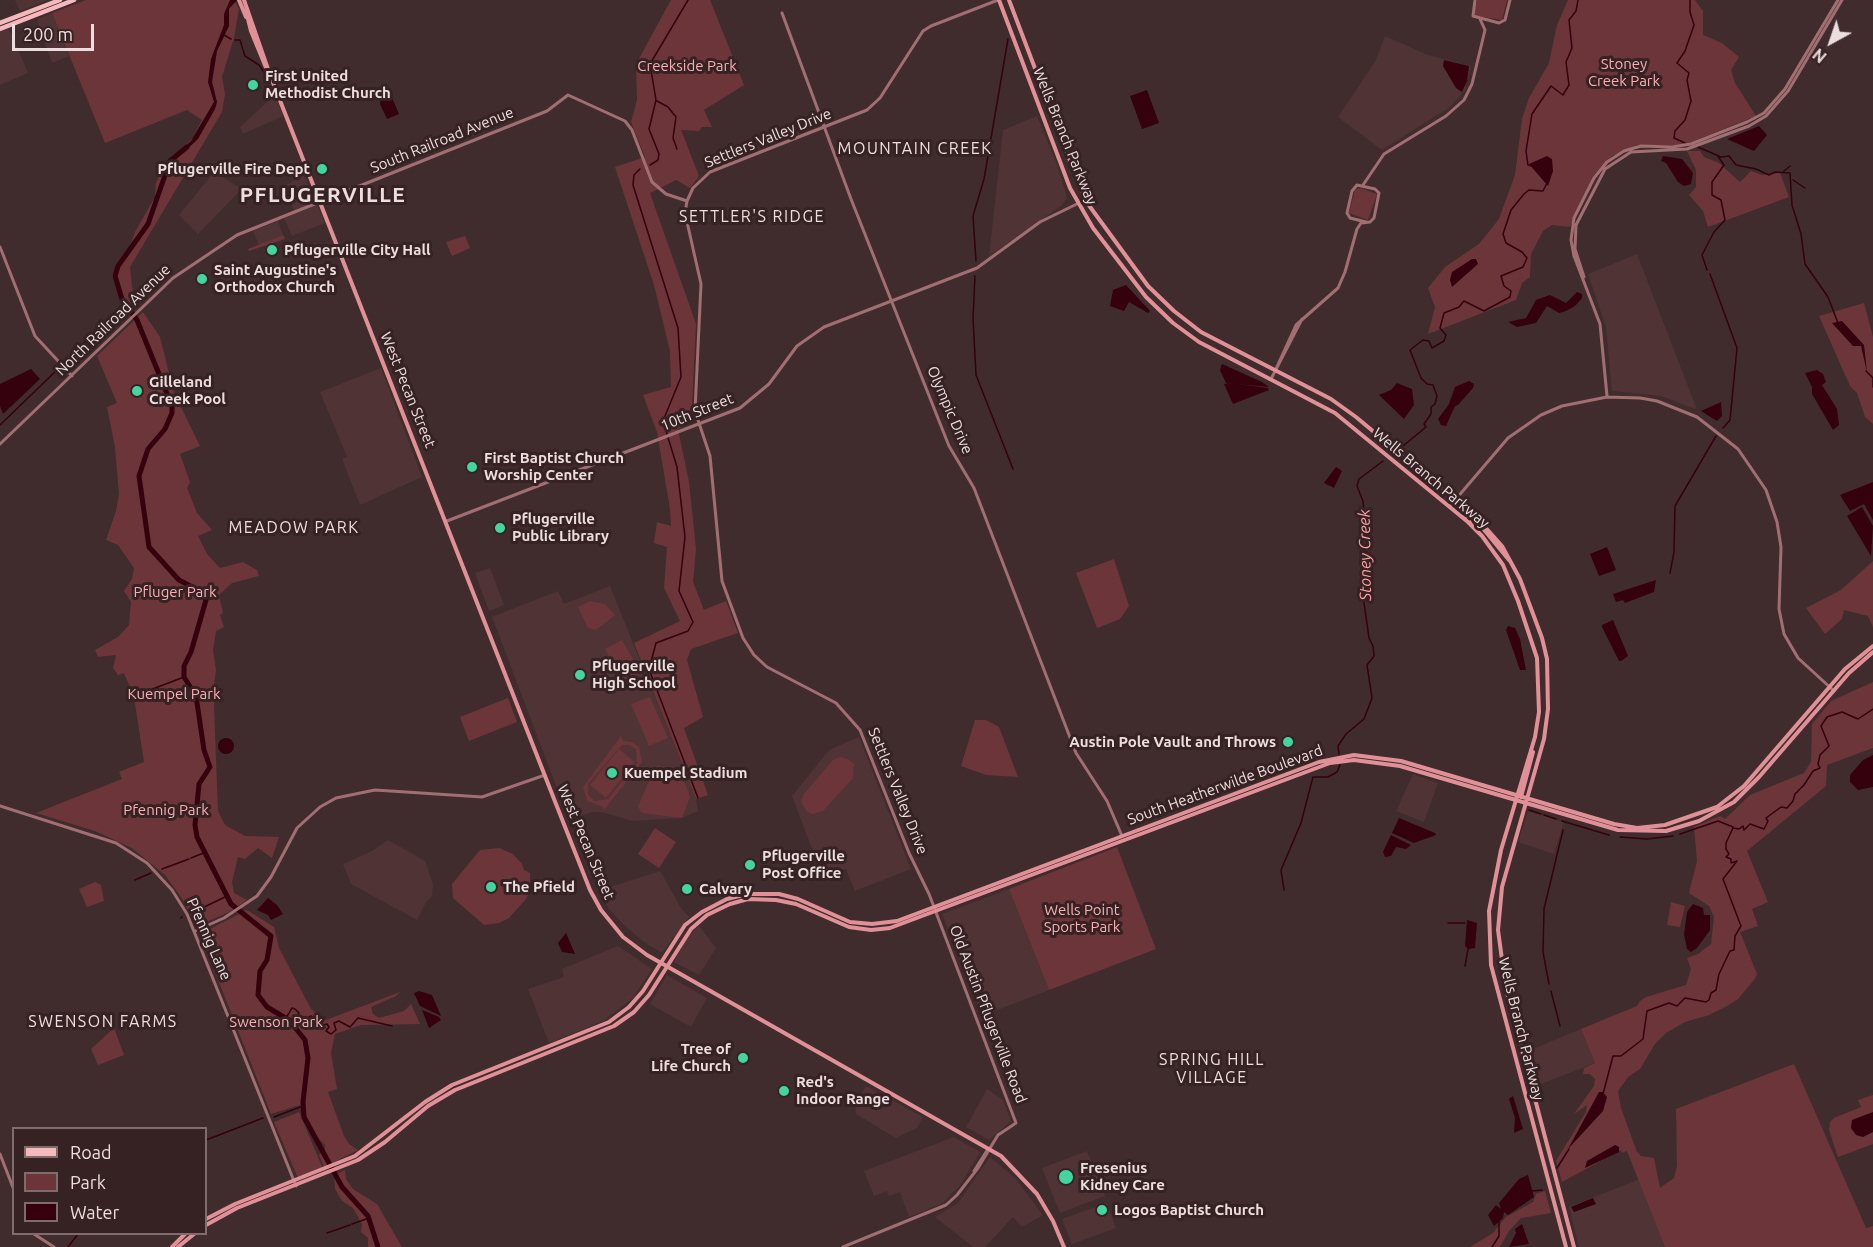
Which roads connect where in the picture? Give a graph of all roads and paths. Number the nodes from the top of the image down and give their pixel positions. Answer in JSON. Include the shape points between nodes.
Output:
{"nodes":[{"id":1,"x":60,"y":0,"type":"edge"},
{"id":2,"x":74,"y":0,"type":"edge"},
{"id":3,"x":999,"y":0,"type":"edge"},
{"id":4,"x":1009,"y":0,"type":"edge"},
{"id":5,"x":1474,"y":0,"type":"edge"},
{"id":6,"x":1510,"y":0,"type":"edge"},
{"id":7,"x":1840,"y":0,"type":"edge"},
{"id":8,"x":242,"y":1,"type":"edge"},
{"id":9,"x":782,"y":13,"type":"dead end"},
{"id":10,"x":1480,"y":19,"type":"junction"},
{"id":11,"x":249,"y":21,"type":"junction"},
{"id":12,"x":1494,"y":22,"type":"junction"},
{"id":13,"x":0,"y":23,"type":"edge"},
{"id":14,"x":0,"y":29,"type":"edge"},
{"id":15,"x":254,"y":30,"type":"junction"},
{"id":16,"x":1485,"y":30,"type":"junction"},
{"id":17,"x":270,"y":75,"type":"junction"},
{"id":18,"x":825,"y":128,"type":"junction"},
{"id":19,"x":1370,"y":179,"type":"junction"},
{"id":20,"x":1361,"y":185,"type":"junction"},
{"id":21,"x":1374,"y":189,"type":"junction"},
{"id":22,"x":1085,"y":200,"type":"junction"},
{"id":23,"x":320,"y":201,"type":"junction"},
{"id":24,"x":687,"y":201,"type":"junction"},
{"id":25,"x":1078,"y":203,"type":"junction"},
{"id":26,"x":1352,"y":218,"type":"junction"},
{"id":27,"x":1366,"y":222,"type":"junction"},
{"id":28,"x":1357,"y":229,"type":"junction"},
{"id":29,"x":0,"y":247,"type":"edge"},
{"id":30,"x":893,"y":300,"type":"junction"},
{"id":31,"x":1275,"y":371,"type":"junction"},
{"id":32,"x":72,"y":376,"type":"junction"},
{"id":33,"x":1271,"y":379,"type":"junction"},
{"id":34,"x":1607,"y":397,"type":"junction"},
{"id":35,"x":1356,"y":417,"type":"junction"},
{"id":36,"x":699,"y":424,"type":"junction"},
{"id":37,"x":1350,"y":424,"type":"junction"},
{"id":38,"x":0,"y":444,"type":"edge"},
{"id":39,"x":1456,"y":499,"type":"junction"},
{"id":40,"x":1450,"y":506,"type":"junction"},
{"id":41,"x":1461,"y":516,"type":"junction"},
{"id":42,"x":447,"y":521,"type":"junction"},
{"id":43,"x":1510,"y":560,"type":"junction"},
{"id":44,"x":1873,"y":646,"type":"edge"},
{"id":45,"x":1873,"y":652,"type":"edge"},
{"id":46,"x":1539,"y":676,"type":"junction"},
{"id":47,"x":1548,"y":676,"type":"junction"},
{"id":48,"x":1832,"y":689,"type":"junction"},
{"id":49,"x":545,"y":775,"type":"junction"},
{"id":50,"x":1521,"y":799,"type":"junction"},
{"id":51,"x":0,"y":806,"type":"edge"},
{"id":52,"x":1123,"y":838,"type":"junction"},
{"id":53,"x":747,"y":894,"type":"junction"},
{"id":54,"x":789,"y":896,"type":"junction"},
{"id":55,"x":748,"y":899,"type":"junction"},
{"id":56,"x":788,"y":902,"type":"junction"},
{"id":57,"x":1491,"y":902,"type":"junction"},
{"id":58,"x":813,"y":907,"type":"junction"},
{"id":59,"x":935,"y":910,"type":"junction"},
{"id":60,"x":1489,"y":911,"type":"junction"},
{"id":61,"x":811,"y":912,"type":"junction"},
{"id":62,"x":1499,"y":913,"type":"junction"},
{"id":63,"x":1498,"y":920,"type":"junction"},
{"id":64,"x":690,"y":921,"type":"junction"},
{"id":65,"x":695,"y":925,"type":"junction"},
{"id":66,"x":194,"y":932,"type":"junction"},
{"id":67,"x":661,"y":962,"type":"junction"},
{"id":68,"x":668,"y":966,"type":"junction"},
{"id":69,"x":620,"y":1014,"type":"junction"},
{"id":70,"x":624,"y":1020,"type":"junction"},
{"id":71,"x":1528,"y":1074,"type":"junction"},
{"id":72,"x":1519,"y":1076,"type":"junction"},
{"id":73,"x":374,"y":1144,"type":"junction"},
{"id":74,"x":989,"y":1148,"type":"junction"},
{"id":75,"x":374,"y":1150,"type":"junction"},
{"id":76,"x":0,"y":1154,"type":"edge"},
{"id":77,"x":344,"y":1164,"type":"junction"},
{"id":78,"x":295,"y":1183,"type":"junction"},
{"id":79,"x":12,"y":1185,"type":"edge"},
{"id":80,"x":207,"y":1218,"type":"edge"},
{"id":81,"x":207,"y":1224,"type":"edge"},
{"id":82,"x":37,"y":1235,"type":"edge"},
{"id":83,"x":183,"y":1235,"type":"edge"},
{"id":84,"x":192,"y":1235,"type":"edge"},
{"id":85,"x":54,"y":1247,"type":"edge"},
{"id":86,"x":172,"y":1247,"type":"edge"},
{"id":87,"x":178,"y":1247,"type":"edge"},
{"id":88,"x":843,"y":1247,"type":"edge"},
{"id":89,"x":1064,"y":1247,"type":"edge"},
{"id":90,"x":1566,"y":1247,"type":"edge"},
{"id":91,"x":1574,"y":1247,"type":"edge"}],
"edges":[{"from":1,"to":13,"type":"main road"},
{"from":2,"to":14,"type":"main road"},
{"from":3,"to":18,"type":"street","name":"Settlers Valley Drive","via":[[923,31],[873,105]]},
{"from":3,"to":25,"type":"main road","name":"Wells Branch Parkway"},
{"from":4,"to":22,"type":"main road","name":"Wells Branch Parkway"},
{"from":5,"to":10,"type":"street","via":[[1473,16]]},
{"from":6,"to":12,"type":"street","via":[[1504,21]]},
{"from":7,"to":34,"type":"street","via":[[1773,105],[1753,120],[1685,148],[1630,149],[1613,157],[1598,172],[1577,211],[1571,232],[1574,256],[1602,337]]},
{"from":8,"to":11,"type":"main road"},
{"from":8,"to":15,"type":"main road"},
{"from":9,"to":18,"type":"street","name":"Olympic Drive"},
{"from":10,"to":12,"type":"street"},
{"from":10,"to":16,"type":"street"},
{"from":11,"to":15,"type":"main road"},
{"from":11,"to":17,"type":"main road"},
{"from":12,"to":16,"type":"street"},
{"from":15,"to":17,"type":"main road"},
{"from":16,"to":19,"type":"street","via":[[1472,84],[1464,100],[1446,116],[1384,154]]},
{"from":17,"to":23,"type":"main road","name":"West Pecan Street"},
{"from":18,"to":24,"type":"street","name":"Settlers Valley Drive","via":[[710,172],[693,188]]},
{"from":18,"to":30,"type":"street","name":"Olympic Drive"},
{"from":19,"to":20,"type":"street"},
{"from":19,"to":21,"type":"street"},
{"from":20,"to":21,"type":"street"},
{"from":20,"to":26,"type":"street","via":[[1352,191],[1347,210]]},
{"from":21,"to":27,"type":"street","via":[[1380,194],[1374,218]]},
{"from":22,"to":25,"type":"street","name":"10th Street"},
{"from":22,"to":31,"type":"main road","name":"Wells Branch Parkway","via":[[1140,276],[1174,312],[1215,341]]},
{"from":23,"to":24,"type":"street","name":"South Railroad Avenue","via":[[547,111],[568,95],[620,117],[632,130],[656,187]]},
{"from":23,"to":32,"type":"street","name":"North Railroad Avenue","via":[[237,235],[181,271]]},
{"from":23,"to":42,"type":"main road","name":"West Pecan Street"},
{"from":24,"to":36,"type":"street","name":"Settlers Valley Drive","via":[[685,225],[701,284],[694,396]]},
{"from":25,"to":30,"type":"street","name":"10th Street","via":[[1040,222],[981,266]]},
{"from":25,"to":33,"type":"main road","name":"Wells Branch Parkway","via":[[1131,279],[1163,315],[1199,342]]},
{"from":26,"to":27,"type":"street"},
{"from":26,"to":28,"type":"street"},
{"from":27,"to":28,"type":"street"},
{"from":28,"to":31,"type":"street","via":[[1338,288],[1294,328]]},
{"from":29,"to":32,"type":"street","via":[[35,336]]},
{"from":30,"to":36,"type":"street","name":"10th Street","via":[[824,327],[790,353],[754,398]]},
{"from":30,"to":52,"type":"street","name":"Olympic Drive","via":[[948,446],[974,488],[1076,753],[1107,801]]},
{"from":31,"to":33,"type":"street"},
{"from":31,"to":35,"type":"main road","name":"Wells Branch Parkway","via":[[1331,399]]},
{"from":32,"to":38,"type":"street","name":"North Railroad Avenue"},
{"from":33,"to":37,"type":"main road","name":"Wells Branch Parkway","via":[[1321,404]]},
{"from":34,"to":39,"type":"street","via":[[1562,406],[1521,427]]},
{"from":34,"to":48,"type":"street","via":[[1656,400],[1678,408],[1711,426],[1749,461],[1766,490],[1777,522],[1781,547],[1779,609],[1784,634],[1798,658]]},
{"from":35,"to":37,"type":"main road"},
{"from":35,"to":39,"type":"main road","name":"Wells Branch Parkway"},
{"from":36,"to":42,"type":"street","name":"10th Street"},
{"from":36,"to":59,"type":"street","name":"Settlers Valley Drive","via":[[712,464],[720,575],[743,638],[767,667],[836,703],[856,723]]},
{"from":37,"to":40,"type":"main road","name":"Wells Branch Parkway"},
{"from":39,"to":40,"type":"street"},
{"from":39,"to":43,"type":"main road","name":"Wells Branch Parkway","via":[[1490,531]]},
{"from":40,"to":41,"type":"main road","name":"Wells Branch Parkway"},
{"from":41,"to":43,"type":"main road","via":[[1479,524]]},
{"from":41,"to":46,"type":"main road","name":"Wells Branch Parkway","via":[[1503,565],[1532,639]]},
{"from":42,"to":49,"type":"main road","name":"West Pecan Street"},
{"from":43,"to":47,"type":"main road","name":"Wells Branch Parkway","via":[[1542,638]]},
{"from":44,"to":48,"type":"main road","name":"South Heatherwilde Boulevard","via":[[1845,669]]},
{"from":45,"to":48,"type":"main road","name":"South Heatherwilde Boulevard"},
{"from":46,"to":47,"type":"main road"},
{"from":46,"to":50,"type":"main road","name":"Wells Branch Parkway","via":[[1539,712]]},
{"from":47,"to":50,"type":"main road","name":"Wells Branch Parkway","via":[[1544,739]]},
{"from":48,"to":50,"type":"main road","name":"South Heatherwilde Boulevard","via":[[1724,809],[1699,821],[1666,831],[1637,833]]},
{"from":49,"to":66,"type":"street","via":[[482,797],[375,790],[336,798],[297,828],[264,888],[244,906]]},
{"from":49,"to":67,"type":"main road","name":"West Pecan Street","via":[[595,900],[623,937]]},
{"from":50,"to":52,"type":"main road","name":"South Heatherwilde Boulevard","via":[[1385,757],[1354,755],[1329,759]]},
{"from":50,"to":57,"type":"main road","name":"Wells Branch Parkway","via":[[1502,850]]},
{"from":50,"to":62,"type":"main road","name":"Wells Branch Parkway"},
{"from":51,"to":66,"type":"street","name":"Pfennig Lane","via":[[89,832],[130,850],[172,890]]},
{"from":52,"to":59,"type":"main road","name":"South Heatherwilde Boulevard"},
{"from":53,"to":54,"type":"main road","name":"South Heatherwilde Boulevard"},
{"from":53,"to":55,"type":"main road"},
{"from":53,"to":64,"type":"main road","name":"South Heatherwilde Boulevard","via":[[719,902]]},
{"from":54,"to":56,"type":"main road"},
{"from":54,"to":58,"type":"main road","name":"South Heatherwilde Boulevard"},
{"from":55,"to":56,"type":"main road","name":"South Heatherwilde Boulevard"},
{"from":55,"to":65,"type":"main road","name":"South Heatherwilde Boulevard","via":[[722,907]]},
{"from":56,"to":61,"type":"main road","name":"South Heatherwilde Boulevard"},
{"from":57,"to":60,"type":"main road","name":"Wells Branch Parkway"},
{"from":57,"to":62,"type":"main road"},
{"from":58,"to":59,"type":"main road","name":"South Heatherwilde Boulevard","via":[[842,920],[872,924]]},
{"from":58,"to":61,"type":"main road"},
{"from":59,"to":61,"type":"main road","name":"South Heatherwilde Boulevard","via":[[898,926],[871,930],[840,925]]},
{"from":59,"to":74,"type":"street","name":"Old Austin Pflugerville Road","via":[[1016,1123],[1002,1131]]},
{"from":60,"to":63,"type":"main road"},
{"from":60,"to":72,"type":"main road","name":"Wells Branch Parkway","via":[[1491,965]]},
{"from":62,"to":63,"type":"main road","name":"Wells Branch Parkway"},
{"from":63,"to":71,"type":"main road","name":"Wells Branch Parkway","via":[[1501,966]]},
{"from":64,"to":65,"type":"main road"},
{"from":64,"to":67,"type":"main road","name":"South Heatherwilde Boulevard"},
{"from":65,"to":68,"type":"main road","name":"South Heatherwilde Boulevard"},
{"from":66,"to":78,"type":"street","name":"Pfennig Lane"},
{"from":67,"to":68,"type":"main road","name":"West Pecan Street"},
{"from":67,"to":69,"type":"main road","name":"South Heatherwilde Boulevard","via":[[637,998]]},
{"from":68,"to":70,"type":"main road","name":"South Heatherwilde Boulevard","via":[[647,998]]},
{"from":68,"to":74,"type":"main road","name":"West Pecan Street"},
{"from":69,"to":70,"type":"main road"},
{"from":69,"to":73,"type":"main road","name":"South Heatherwilde Boulevard","via":[[599,1028],[452,1085]]},
{"from":70,"to":75,"type":"main road","name":"South Heatherwilde Boulevard","via":[[455,1090],[428,1106]]},
{"from":71,"to":72,"type":"main road"},
{"from":71,"to":91,"type":"main road","name":"Wells Branch Parkway"},
{"from":72,"to":90,"type":"main road","name":"Wells Branch Parkway"},
{"from":73,"to":75,"type":"main road"},
{"from":73,"to":77,"type":"main road","name":"South Heatherwilde Boulevard"},
{"from":74,"to":88,"type":"street","via":[[957,1195],[941,1208]]},
{"from":74,"to":89,"type":"main road","name":"West Pecan Street","via":[[1011,1164],[1037,1194]]},
{"from":75,"to":77,"type":"main road","name":"South Heatherwilde Boulevard"},
{"from":76,"to":79,"type":"street"},
{"from":77,"to":78,"type":"main road"},
{"from":78,"to":80,"type":"main road"},
{"from":78,"to":81,"type":"main road"},
{"from":82,"to":85,"type":"street"},
{"from":83,"to":86,"type":"main road"},
{"from":84,"to":87,"type":"main road"}]}
